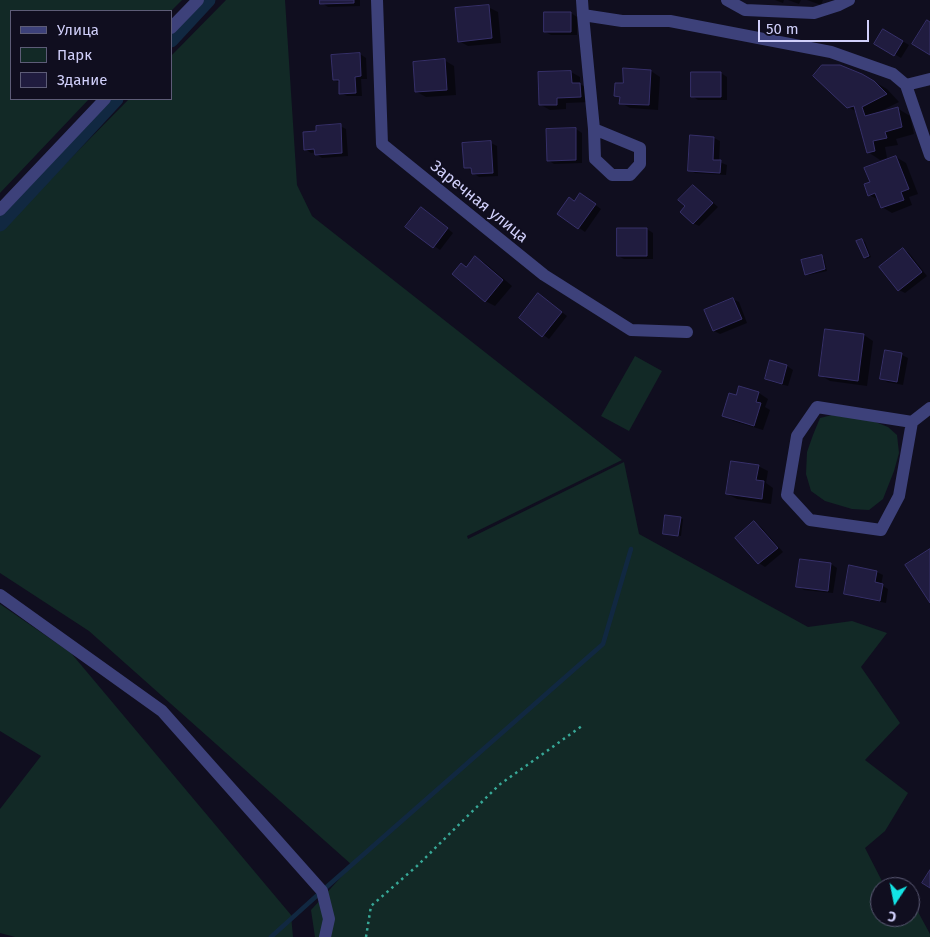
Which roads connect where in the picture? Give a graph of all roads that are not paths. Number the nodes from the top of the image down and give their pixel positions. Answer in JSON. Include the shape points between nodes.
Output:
{"nodes":[{"id":1,"x":198,"y":0,"type":"edge"},
{"id":2,"x":377,"y":0,"type":"edge"},
{"id":3,"x":582,"y":0,"type":"edge"},
{"id":4,"x":727,"y":0,"type":"edge"},
{"id":5,"x":850,"y":0,"type":"edge"},
{"id":6,"x":583,"y":15,"type":"junction"},
{"id":7,"x":172,"y":27,"type":"edge"},
{"id":8,"x":930,"y":79,"type":"edge"},
{"id":9,"x":906,"y":85,"type":"junction"},
{"id":10,"x":104,"y":100,"type":"edge"},
{"id":11,"x":594,"y":129,"type":"dead end"},
{"id":12,"x":930,"y":156,"type":"edge"},
{"id":13,"x":0,"y":210,"type":"edge"},
{"id":14,"x":687,"y":332,"type":"dead end"},
{"id":15,"x":930,"y":408,"type":"edge"},
{"id":16,"x":912,"y":422,"type":"junction"},
{"id":17,"x":0,"y":595,"type":"edge"},
{"id":18,"x":326,"y":937,"type":"edge"}],
"edges":[{"from":1,"to":7,"type":"street"},
{"from":2,"to":14,"type":"street","name":"Заречная улица","via":[[382,144],[544,276],[631,330]]},
{"from":3,"to":6,"type":"street"},
{"from":4,"to":5,"type":"street","via":[[746,10],[814,13]]},
{"from":6,"to":9,"type":"street","via":[[622,21],[670,21],[831,52],[893,74]]},
{"from":6,"to":11,"type":"street"},
{"from":8,"to":9,"type":"street"},
{"from":9,"to":12,"type":"street"},
{"from":10,"to":13,"type":"street"},
{"from":15,"to":16,"type":"street"},
{"from":16,"to":16,"type":"street","via":[[899,496],[881,530],[810,520],[788,495],[797,436],[817,407]]},
{"from":17,"to":18,"type":"street","via":[[162,711],[322,891],[329,919]]}]}
